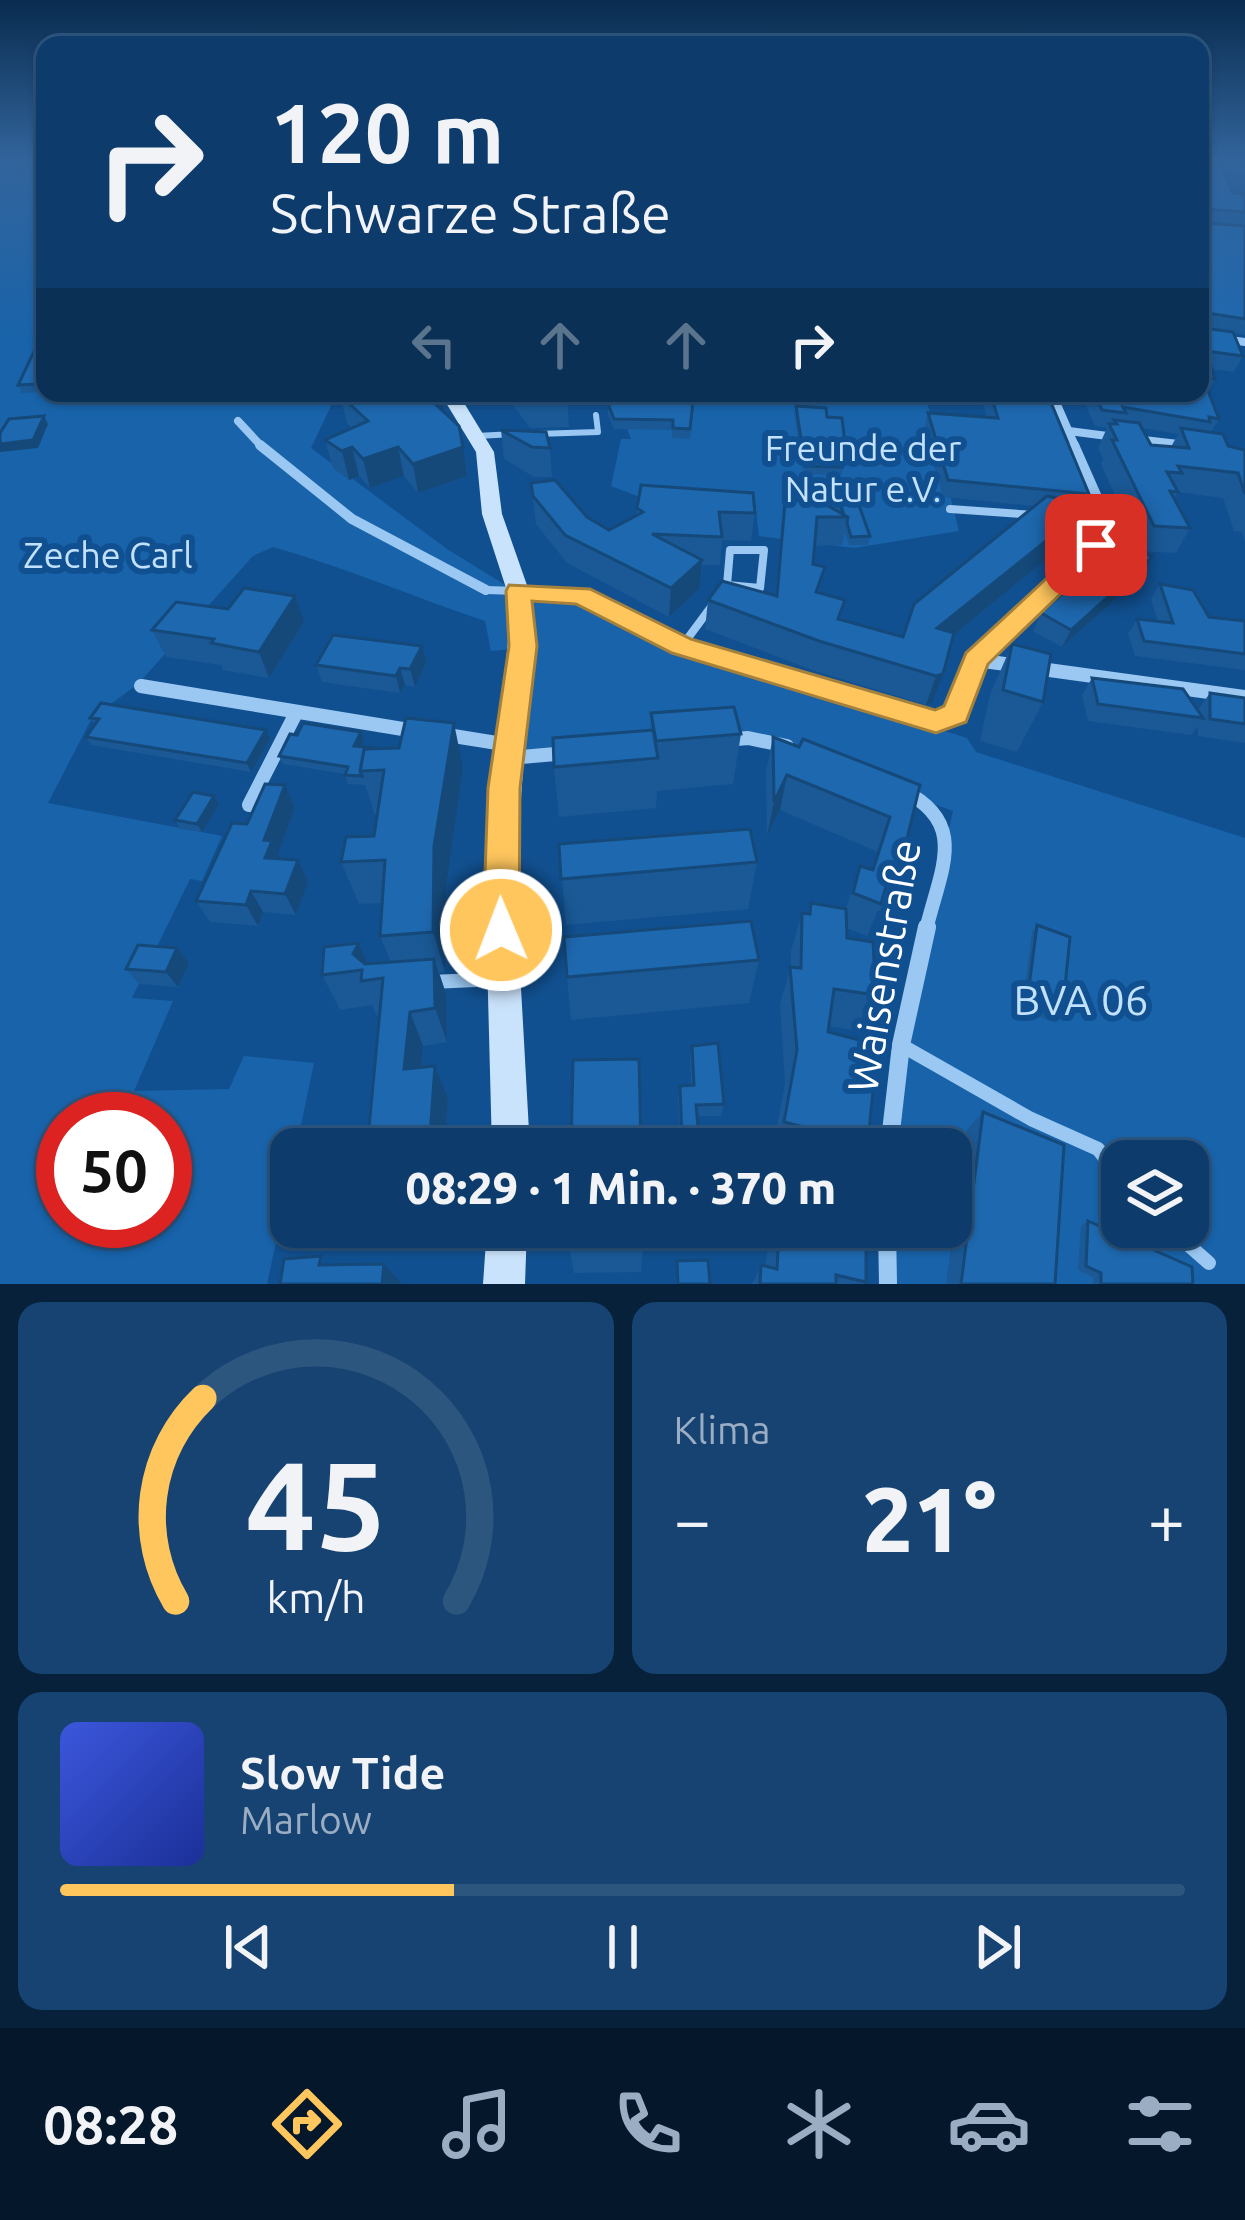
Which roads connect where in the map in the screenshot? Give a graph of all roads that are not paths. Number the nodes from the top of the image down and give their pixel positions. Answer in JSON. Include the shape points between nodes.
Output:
{"nodes":[{"id":1,"x":1209,"y":337,"type":"edge"},
{"id":2,"x":1245,"y":342,"type":"edge"},
{"id":3,"x":455,"y":402,"type":"edge"},
{"id":4,"x":1056,"y":402,"type":"edge"},
{"id":5,"x":596,"y":415,"type":"dead end"},
{"id":6,"x":238,"y":422,"type":"dead end"},
{"id":7,"x":1069,"y":431,"type":"junction"},
{"id":8,"x":476,"y":436,"type":"junction"},
{"id":9,"x":1201,"y":447,"type":"edge"},
{"id":10,"x":950,"y":509,"type":"dead end"},
{"id":11,"x":1049,"y":516,"type":"edge"},
{"id":12,"x":1064,"y":517,"type":"edge"},
{"id":13,"x":1105,"y":522,"type":"junction"},
{"id":14,"x":727,"y":585,"type":"junction"},
{"id":15,"x":486,"y":590,"type":"joint"},
{"id":16,"x":518,"y":591,"type":"junction"},
{"id":17,"x":682,"y":646,"type":"junction"},
{"id":18,"x":976,"y":660,"type":"junction"},
{"id":19,"x":141,"y":686,"type":"dead end"},
{"id":20,"x":1245,"y":697,"type":"edge"},
{"id":21,"x":296,"y":713,"type":"junction"},
{"id":22,"x":705,"y":742,"type":"edge"},
{"id":23,"x":796,"y":749,"type":"edge"},
{"id":24,"x":509,"y":752,"type":"junction"},
{"id":25,"x":574,"y":753,"type":"edge"},
{"id":26,"x":878,"y":780,"type":"edge"},
{"id":27,"x":249,"y":805,"type":"edge"},
{"id":28,"x":503,"y":979,"type":"junction"},
{"id":29,"x":417,"y":984,"type":"edge"},
{"id":30,"x":901,"y":1045,"type":"junction"},
{"id":31,"x":510,"y":1128,"type":"edge"},
{"id":32,"x":891,"y":1128,"type":"edge"},
{"id":33,"x":1101,"y":1153,"type":"edge"},
{"id":34,"x":506,"y":1248,"type":"edge"},
{"id":35,"x":887,"y":1248,"type":"edge"},
{"id":36,"x":1191,"y":1248,"type":"edge"},
{"id":37,"x":1208,"y":1263,"type":"dead end"},
{"id":38,"x":505,"y":1284,"type":"edge"},
{"id":39,"x":888,"y":1284,"type":"edge"}],
"edges":[{"from":1,"to":2,"type":"street"},
{"from":3,"to":8,"type":"main road"},
{"from":4,"to":7,"type":"street"},
{"from":5,"to":8,"type":"lane","via":[[601,428],[591,434]]},
{"from":6,"to":15,"type":"street","via":[[307,488]]},
{"from":7,"to":9,"type":"street"},
{"from":7,"to":13,"type":"street"},
{"from":8,"to":16,"type":"main road"},
{"from":10,"to":11,"type":"lane"},
{"from":12,"to":13,"type":"lane"},
{"from":13,"to":18,"type":"street","via":[[1096,545]]},
{"from":14,"to":14,"type":"lane","via":[[760,588],[764,550],[730,550]]},
{"from":14,"to":17,"type":"lane"},
{"from":15,"to":16,"type":"lane"},
{"from":16,"to":17,"type":"street","via":[[580,596]]},
{"from":16,"to":24,"type":"main road","via":[[523,646]]},
{"from":17,"to":18,"type":"street","via":[[936,722],[956,714]]},
{"from":18,"to":20,"type":"street"},
{"from":19,"to":21,"type":"street"},
{"from":21,"to":24,"type":"street"},
{"from":21,"to":27,"type":"street"},
{"from":22,"to":23,"type":"street","via":[[748,738]]},
{"from":24,"to":25,"type":"street"},
{"from":24,"to":28,"type":"main road","via":[[500,865]]},
{"from":26,"to":30,"type":"street","name":"Waisenstraße","via":[[933,808],[946,827]]},
{"from":28,"to":29,"type":"lane"},
{"from":28,"to":31,"type":"main road"},
{"from":30,"to":32,"type":"street","name":"Waisenstraße"},
{"from":30,"to":33,"type":"lane"},
{"from":34,"to":38,"type":"main road"},
{"from":35,"to":39,"type":"street"},
{"from":36,"to":37,"type":"lane"}]}
